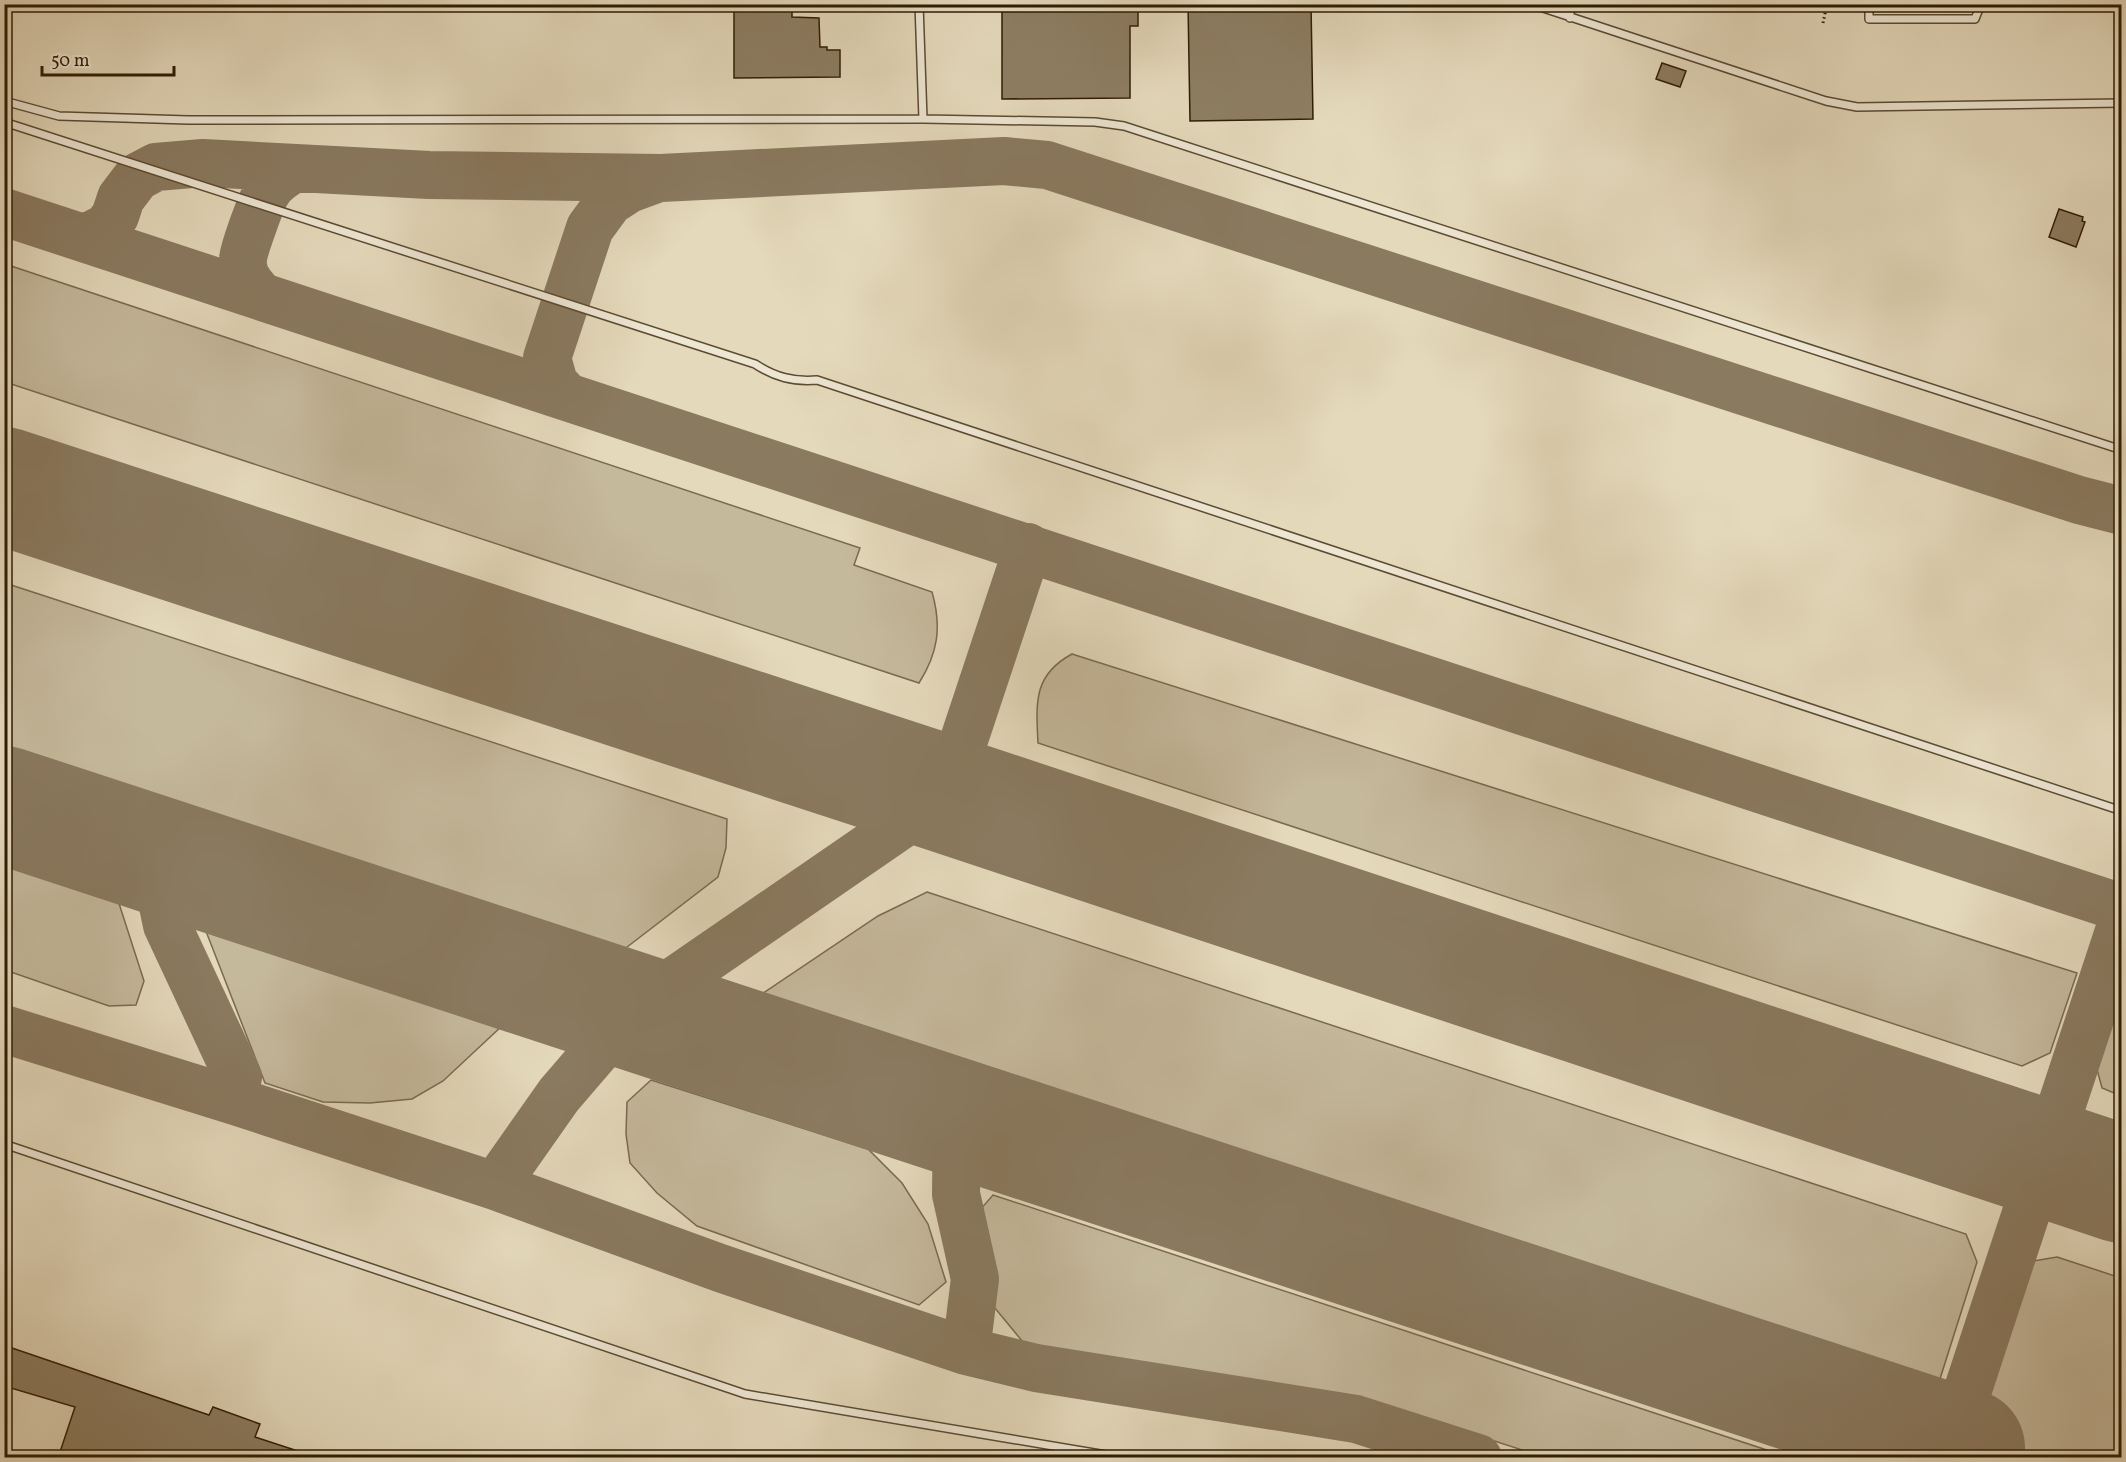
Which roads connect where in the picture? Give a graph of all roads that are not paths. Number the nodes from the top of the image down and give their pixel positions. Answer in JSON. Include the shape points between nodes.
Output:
{"nodes":[{"id":1,"x":919,"y":4,"type":"edge"},
{"id":2,"x":1531,"y":4,"type":"edge"},
{"id":3,"x":1570,"y":4,"type":"edge"},
{"id":4,"x":1869,"y":4,"type":"edge"},
{"id":5,"x":1981,"y":4,"type":"edge"},
{"id":6,"x":1570,"y":18,"type":"junction"},
{"id":7,"x":4,"y":101,"type":"edge"},
{"id":8,"x":2121,"y":103,"type":"edge"},
{"id":9,"x":923,"y":119,"type":"junction"},
{"id":10,"x":4,"y":122,"type":"edge"},
{"id":11,"x":2121,"y":450,"type":"edge"},
{"id":12,"x":2121,"y":811,"type":"edge"},
{"id":13,"x":4,"y":1144,"type":"edge"},
{"id":14,"x":1124,"y":1458,"type":"edge"}],
"edges":[{"from":1,"to":9,"type":"lane"},
{"from":2,"to":6,"type":"lane"},
{"from":3,"to":6,"type":"lane"},
{"from":4,"to":5,"type":"lane","via":[[1869,19],[1975,19]]},
{"from":6,"to":8,"type":"lane","via":[[1857,107]]},
{"from":7,"to":9,"type":"lane","via":[[58,116],[188,120]]},
{"from":9,"to":11,"type":"lane","via":[[1124,126]]},
{"from":10,"to":12,"type":"lane","via":[[755,364],[795,382],[817,380]]},
{"from":13,"to":14,"type":"lane","via":[[745,1394]]}]}
